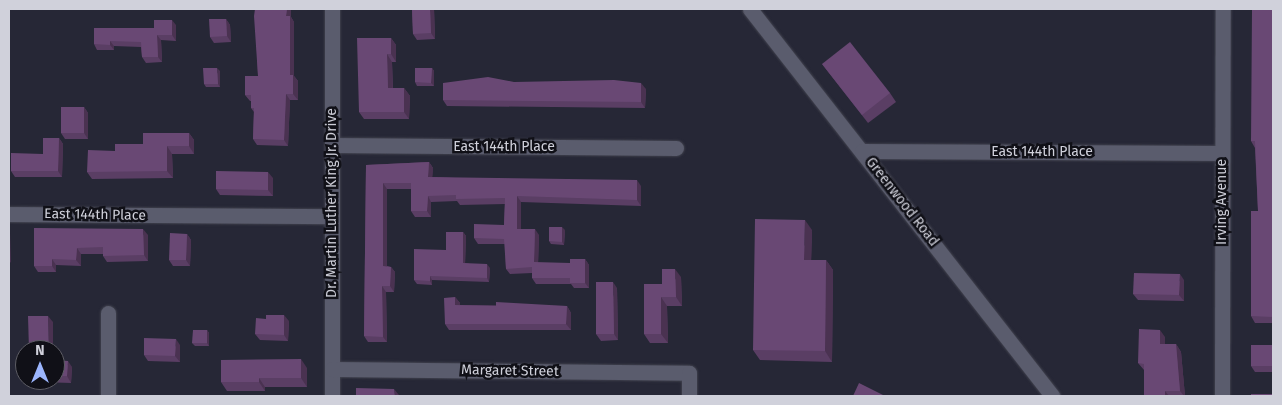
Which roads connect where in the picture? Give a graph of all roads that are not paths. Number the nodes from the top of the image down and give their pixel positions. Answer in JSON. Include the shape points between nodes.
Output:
{"nodes":[{"id":1,"x":332,"y":9,"type":"edge"},
{"id":2,"x":750,"y":9,"type":"edge"},
{"id":3,"x":1223,"y":9,"type":"edge"},
{"id":4,"x":332,"y":145,"type":"junction"},
{"id":5,"x":676,"y":148,"type":"dead end"},
{"id":6,"x":862,"y":151,"type":"junction"},
{"id":7,"x":1222,"y":153,"type":"junction"},
{"id":8,"x":9,"y":214,"type":"edge"},
{"id":9,"x":332,"y":216,"type":"junction"},
{"id":10,"x":108,"y":313,"type":"dead end"},
{"id":11,"x":332,"y":369,"type":"junction"},
{"id":12,"x":108,"y":396,"type":"edge"},
{"id":13,"x":332,"y":396,"type":"edge"},
{"id":14,"x":689,"y":396,"type":"edge"},
{"id":15,"x":1052,"y":396,"type":"edge"},
{"id":16,"x":1222,"y":396,"type":"edge"}],
"edges":[{"from":1,"to":4,"type":"street","name":"Dr. Martin Luther King Jr. Drive"},
{"from":2,"to":6,"type":"street","name":"Greenwood Road"},
{"from":3,"to":7,"type":"street","name":"Irving Avenue"},
{"from":4,"to":5,"type":"street","name":"East 144th Place"},
{"from":4,"to":9,"type":"street","name":"Dr. Martin Luther King Jr. Drive"},
{"from":6,"to":7,"type":"street","name":"East 144th Place"},
{"from":6,"to":15,"type":"street","name":"Greenwood Road"},
{"from":7,"to":16,"type":"street","name":"Irving Avenue"},
{"from":8,"to":9,"type":"street","name":"East 144th Place"},
{"from":9,"to":11,"type":"street","name":"Dr. Martin Luther King Jr. Drive"},
{"from":10,"to":12,"type":"street"},
{"from":11,"to":13,"type":"street","name":"Dr. Martin Luther King Jr. Drive"},
{"from":11,"to":14,"type":"street","name":"Margaret Street","via":[[689,373]]}]}
